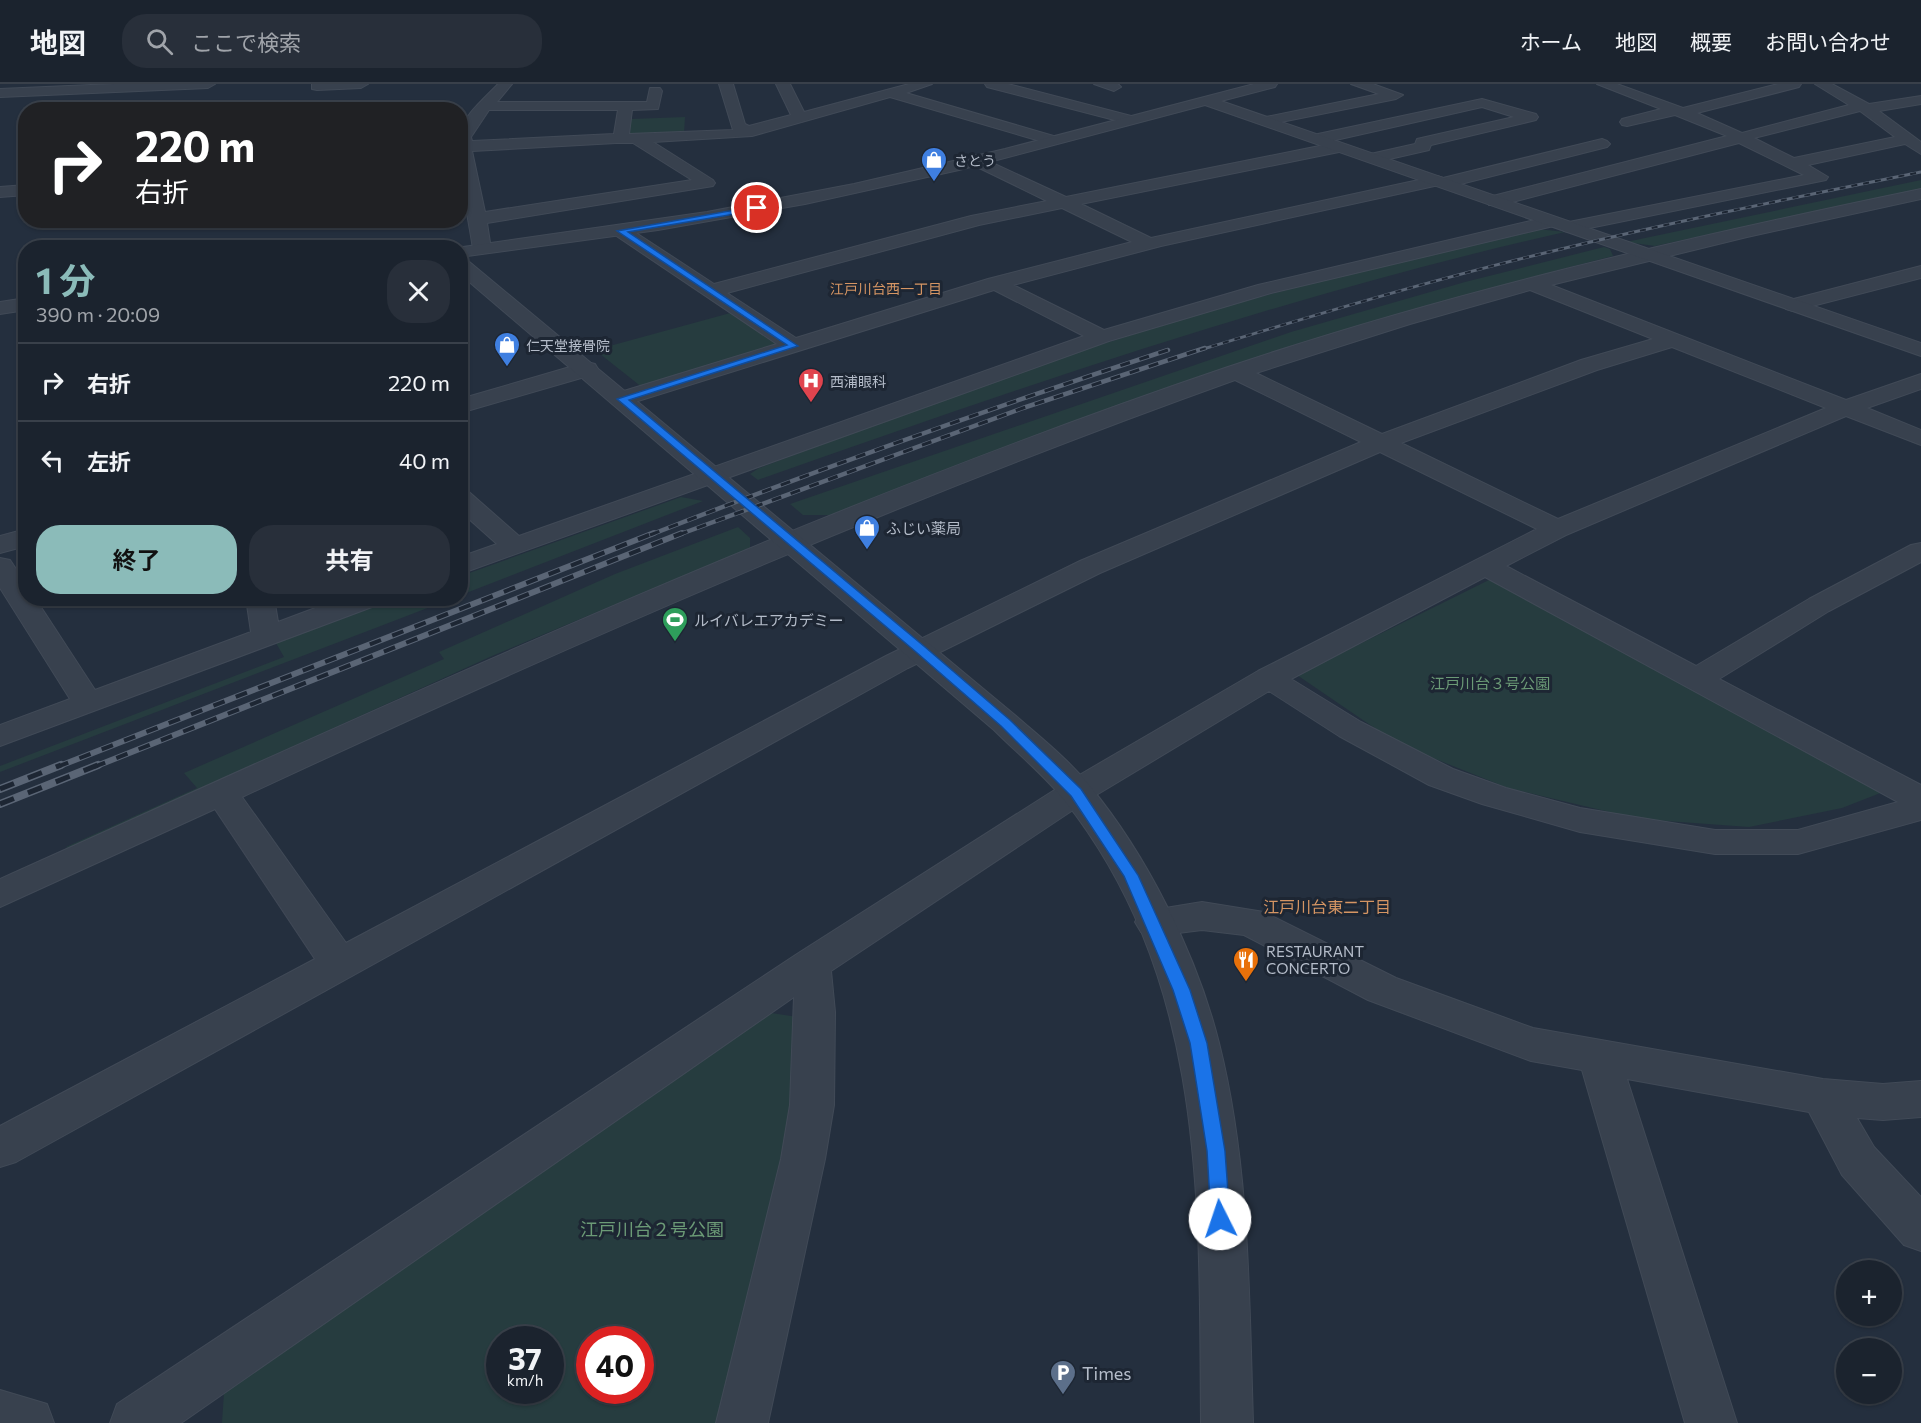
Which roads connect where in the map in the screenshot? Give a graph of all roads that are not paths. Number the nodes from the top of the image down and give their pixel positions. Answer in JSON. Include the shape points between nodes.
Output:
{"nodes":[{"id":1,"x":208,"y":84,"type":"edge"},
{"id":2,"x":220,"y":84,"type":"edge"},
{"id":3,"x":361,"y":84,"type":"edge"},
{"id":4,"x":505,"y":84,"type":"edge"},
{"id":5,"x":726,"y":84,"type":"edge"},
{"id":6,"x":783,"y":84,"type":"edge"},
{"id":7,"x":864,"y":84,"type":"edge"},
{"id":8,"x":925,"y":84,"type":"edge"},
{"id":9,"x":992,"y":84,"type":"edge"},
{"id":10,"x":1270,"y":84,"type":"edge"},
{"id":11,"x":1358,"y":84,"type":"edge"},
{"id":12,"x":1604,"y":84,"type":"edge"},
{"id":13,"x":1794,"y":84,"type":"edge"},
{"id":14,"x":1822,"y":84,"type":"edge"},
{"id":15,"x":317,"y":85,"type":"edge"},
{"id":16,"x":72,"y":87,"type":"edge"},
{"id":17,"x":131,"y":87,"type":"junction"},
{"id":18,"x":1660,"y":87,"type":"dead end"},
{"id":19,"x":37,"y":91,"type":"junction"},
{"id":20,"x":655,"y":92,"type":"dead end"},
{"id":21,"x":0,"y":93,"type":"edge"},
{"id":22,"x":885,"y":94,"type":"junction"},
{"id":23,"x":1632,"y":94,"type":"junction"},
{"id":24,"x":1205,"y":100,"type":"junction"},
{"id":25,"x":1921,"y":100,"type":"edge"},
{"id":26,"x":205,"y":101,"type":"dead end"},
{"id":27,"x":23,"y":102,"type":"edge"},
{"id":28,"x":115,"y":102,"type":"dead end"},
{"id":29,"x":308,"y":102,"type":"dead end"},
{"id":30,"x":626,"y":106,"type":"junction"},
{"id":31,"x":1864,"y":107,"type":"junction"},
{"id":32,"x":483,"y":109,"type":"junction"},
{"id":33,"x":1679,"y":111,"type":"junction"},
{"id":34,"x":468,"y":112,"type":"edge"},
{"id":35,"x":799,"y":117,"type":"junction"},
{"id":36,"x":1130,"y":120,"type":"junction"},
{"id":37,"x":1266,"y":121,"type":"junction"},
{"id":38,"x":1910,"y":121,"type":"dead end"},
{"id":39,"x":1627,"y":122,"type":"dead end"},
{"id":40,"x":1888,"y":125,"type":"junction"},
{"id":41,"x":468,"y":131,"type":"edge"},
{"id":42,"x":752,"y":132,"type":"junction"},
{"id":43,"x":1739,"y":136,"type":"junction"},
{"id":44,"x":1318,"y":139,"type":"junction"},
{"id":45,"x":629,"y":140,"type":"junction"},
{"id":46,"x":1052,"y":140,"type":"junction"},
{"id":47,"x":1908,"y":140,"type":"junction"},
{"id":48,"x":1602,"y":144,"type":"dead end"},
{"id":49,"x":468,"y":147,"type":"edge"},
{"id":50,"x":1339,"y":147,"type":"junction"},
{"id":51,"x":1921,"y":149,"type":"edge"},
{"id":52,"x":1372,"y":158,"type":"junction"},
{"id":53,"x":975,"y":160,"type":"junction"},
{"id":54,"x":1794,"y":163,"type":"junction"},
{"id":55,"x":1755,"y":175,"type":"dead end"},
{"id":56,"x":468,"y":176,"type":"edge"},
{"id":57,"x":1441,"y":182,"type":"junction"},
{"id":58,"x":1783,"y":183,"type":"junction"},
{"id":59,"x":685,"y":186,"type":"junction"},
{"id":60,"x":18,"y":191,"type":"edge"},
{"id":61,"x":0,"y":192,"type":"edge"},
{"id":62,"x":1921,"y":194,"type":"edge"},
{"id":63,"x":1062,"y":201,"type":"junction"},
{"id":64,"x":1495,"y":201,"type":"junction"},
{"id":65,"x":718,"y":215,"type":"junction"},
{"id":66,"x":477,"y":219,"type":"junction"},
{"id":67,"x":1561,"y":224,"type":"junction"},
{"id":68,"x":621,"y":231,"type":"junction"},
{"id":69,"x":1148,"y":243,"type":"junction"},
{"id":70,"x":482,"y":249,"type":"junction"},
{"id":71,"x":468,"y":251,"type":"edge"},
{"id":72,"x":1645,"y":253,"type":"junction"},
{"id":73,"x":468,"y":271,"type":"edge"},
{"id":74,"x":1921,"y":272,"type":"edge"},
{"id":75,"x":1529,"y":283,"type":"junction"},
{"id":76,"x":995,"y":284,"type":"junction"},
{"id":77,"x":712,"y":291,"type":"junction"},
{"id":78,"x":18,"y":305,"type":"edge"},
{"id":79,"x":1793,"y":305,"type":"junction"},
{"id":80,"x":0,"y":308,"type":"edge"},
{"id":81,"x":1102,"y":337,"type":"junction"},
{"id":82,"x":1672,"y":340,"type":"junction"},
{"id":83,"x":794,"y":346,"type":"junction"},
{"id":84,"x":1921,"y":350,"type":"edge"},
{"id":85,"x":587,"y":369,"type":"junction"},
{"id":86,"x":1237,"y":372,"type":"junction"},
{"id":87,"x":1921,"y":381,"type":"edge"},
{"id":88,"x":622,"y":399,"type":"junction"},
{"id":89,"x":468,"y":404,"type":"edge"},
{"id":90,"x":1846,"y":408,"type":"junction"},
{"id":91,"x":1921,"y":438,"type":"edge"},
{"id":92,"x":1382,"y":442,"type":"junction"},
{"id":93,"x":713,"y":475,"type":"junction"},
{"id":94,"x":468,"y":504,"type":"edge"},
{"id":95,"x":1557,"y":529,"type":"junction"},
{"id":96,"x":18,"y":539,"type":"edge"},
{"id":97,"x":791,"y":541,"type":"junction"},
{"id":98,"x":0,"y":545,"type":"edge"},
{"id":99,"x":515,"y":546,"type":"junction"},
{"id":100,"x":1921,"y":551,"type":"edge"},
{"id":101,"x":468,"y":563,"type":"edge"},
{"id":102,"x":0,"y":566,"type":"edge"},
{"id":103,"x":1485,"y":566,"type":"junction"},
{"id":104,"x":18,"y":594,"type":"edge"},
{"id":105,"x":25,"y":606,"type":"edge"},
{"id":106,"x":261,"y":606,"type":"edge"},
{"id":107,"x":348,"y":606,"type":"edge"},
{"id":108,"x":266,"y":636,"type":"junction"},
{"id":109,"x":920,"y":649,"type":"junction"},
{"id":110,"x":1269,"y":678,"type":"junction"},
{"id":111,"x":1695,"y":680,"type":"junction"},
{"id":112,"x":87,"y":703,"type":"junction"},
{"id":113,"x":0,"y":736,"type":"edge"},
{"id":114,"x":1076,"y":792,"type":"junction"},
{"id":115,"x":222,"y":794,"type":"junction"},
{"id":116,"x":1921,"y":800,"type":"edge"},
{"id":117,"x":1921,"y":808,"type":"edge"},
{"id":118,"x":0,"y":894,"type":"edge"},
{"id":119,"x":1154,"y":922,"type":"junction"},
{"id":120,"x":338,"y":962,"type":"junction"},
{"id":121,"x":811,"y":965,"type":"junction"},
{"id":122,"x":1599,"y":1058,"type":"junction"},
{"id":123,"x":1823,"y":1097,"type":"junction"},
{"id":124,"x":1921,"y":1099,"type":"edge"},
{"id":125,"x":0,"y":1148,"type":"edge"},
{"id":126,"x":1921,"y":1230,"type":"edge"},
{"id":127,"x":0,"y":1416,"type":"edge"},
{"id":128,"x":28,"y":1423,"type":"edge"},
{"id":129,"x":136,"y":1423,"type":"edge"},
{"id":130,"x":742,"y":1423,"type":"edge"},
{"id":131,"x":1227,"y":1423,"type":"edge"},
{"id":132,"x":1710,"y":1423,"type":"edge"}],
"edges":[{"from":1,"to":17,"type":"street"},
{"from":2,"to":26,"type":"street"},
{"from":3,"to":15,"type":"street"},
{"from":4,"to":32,"type":"street"},
{"from":5,"to":42,"type":"street","via":[[738,127]]},
{"from":6,"to":35,"type":"street"},
{"from":7,"to":22,"type":"street"},
{"from":8,"to":22,"type":"street"},
{"from":9,"to":36,"type":"street"},
{"from":10,"to":24,"type":"street"},
{"from":11,"to":37,"type":"street","via":[[1396,95]]},
{"from":12,"to":23,"type":"street"},
{"from":13,"to":33,"type":"street"},
{"from":14,"to":31,"type":"street"},
{"from":15,"to":29,"type":"street"},
{"from":16,"to":17,"type":"street"},
{"from":16,"to":19,"type":"street"},
{"from":17,"to":28,"type":"street"},
{"from":18,"to":23,"type":"street"},
{"from":19,"to":21,"type":"street"},
{"from":19,"to":27,"type":"street"},
{"from":20,"to":30,"type":"street","via":[[653,106]]},
{"from":22,"to":35,"type":"street"},
{"from":22,"to":46,"type":"street"},
{"from":23,"to":33,"type":"street"},
{"from":24,"to":36,"type":"street"},
{"from":24,"to":37,"type":"street"},
{"from":25,"to":31,"type":"street"},
{"from":30,"to":32,"type":"street"},
{"from":30,"to":45,"type":"street"},
{"from":31,"to":40,"type":"street"},
{"from":31,"to":43,"type":"street"},
{"from":32,"to":34,"type":"street"},
{"from":32,"to":41,"type":"street"},
{"from":33,"to":39,"type":"street"},
{"from":33,"to":43,"type":"street"},
{"from":35,"to":42,"type":"street"},
{"from":36,"to":46,"type":"street"},
{"from":37,"to":44,"type":"street"},
{"from":38,"to":40,"type":"street"},
{"from":40,"to":47,"type":"street"},
{"from":42,"to":45,"type":"street"},
{"from":43,"to":54,"type":"street"},
{"from":43,"to":64,"type":"street"},
{"from":44,"to":50,"type":"street"},
{"from":44,"to":52,"type":"street","via":[[1482,103],[1531,117],[1422,142],[1424,147]]},
{"from":45,"to":49,"type":"street"},
{"from":45,"to":59,"type":"street","via":[[707,183]]},
{"from":46,"to":53,"type":"street"},
{"from":47,"to":51,"type":"street"},
{"from":47,"to":54,"type":"street"},
{"from":48,"to":57,"type":"street"},
{"from":50,"to":52,"type":"street"},
{"from":50,"to":63,"type":"street"},
{"from":52,"to":57,"type":"street"},
{"from":53,"to":63,"type":"street"},
{"from":53,"to":65,"type":"street","via":[[832,194]]},
{"from":54,"to":58,"type":"street","via":[[1820,177]]},
{"from":55,"to":58,"type":"street"},
{"from":56,"to":66,"type":"street"},
{"from":57,"to":64,"type":"street"},
{"from":57,"to":69,"type":"street"},
{"from":58,"to":67,"type":"street"},
{"from":59,"to":65,"type":"street"},
{"from":59,"to":66,"type":"street"},
{"from":60,"to":61,"type":"street"},
{"from":62,"to":72,"type":"street"},
{"from":63,"to":69,"type":"street"},
{"from":63,"to":77,"type":"street"},
{"from":64,"to":67,"type":"street"},
{"from":65,"to":68,"type":"street"},
{"from":66,"to":70,"type":"street"},
{"from":67,"to":72,"type":"street"},
{"from":67,"to":81,"type":"street","via":[[1265,289]]},
{"from":68,"to":70,"type":"street"},
{"from":68,"to":77,"type":"street"},
{"from":69,"to":76,"type":"street"},
{"from":70,"to":71,"type":"street"},
{"from":72,"to":75,"type":"street"},
{"from":72,"to":79,"type":"street"},
{"from":73,"to":85,"type":"street"},
{"from":74,"to":79,"type":"street"},
{"from":75,"to":82,"type":"street"},
{"from":75,"to":86,"type":"street"},
{"from":76,"to":81,"type":"street"},
{"from":76,"to":83,"type":"street"},
{"from":77,"to":83,"type":"street"},
{"from":78,"to":80,"type":"street"},
{"from":79,"to":84,"type":"street"},
{"from":81,"to":93,"type":"street"},
{"from":82,"to":90,"type":"street"},
{"from":82,"to":92,"type":"street","via":[[1590,365]]},
{"from":83,"to":88,"type":"street"},
{"from":85,"to":88,"type":"street"},
{"from":85,"to":89,"type":"street"},
{"from":86,"to":92,"type":"street"},
{"from":86,"to":97,"type":"street","via":[[1042,442]]},
{"from":87,"to":90,"type":"street"},
{"from":88,"to":93,"type":"street"},
{"from":90,"to":91,"type":"street"},
{"from":90,"to":95,"type":"street"},
{"from":92,"to":95,"type":"street"},
{"from":92,"to":109,"type":"street","via":[[1090,567]]},
{"from":93,"to":97,"type":"street"},
{"from":93,"to":99,"type":"street"},
{"from":94,"to":99,"type":"street"},
{"from":95,"to":103,"type":"street"},
{"from":96,"to":98,"type":"street"},
{"from":97,"to":109,"type":"street"},
{"from":97,"to":115,"type":"street","via":[[512,660]]},
{"from":99,"to":101,"type":"street"},
{"from":100,"to":111,"type":"street","via":[[1819,605]]},
{"from":102,"to":104,"type":"street"},
{"from":103,"to":110,"type":"street"},
{"from":103,"to":111,"type":"street"},
{"from":105,"to":112,"type":"street"},
{"from":106,"to":108,"type":"street"},
{"from":107,"to":108,"type":"street"},
{"from":108,"to":112,"type":"street"},
{"from":109,"to":114,"type":"street"},
{"from":109,"to":120,"type":"street"},
{"from":110,"to":114,"type":"street"},
{"from":110,"to":117,"type":"street","via":[[1350,729],[1441,777],[1580,820],[1715,842],[1798,842]]},
{"from":111,"to":116,"type":"street"},
{"from":112,"to":113,"type":"street"},
{"from":114,"to":119,"type":"street","via":[[1131,875]]},
{"from":114,"to":121,"type":"street"},
{"from":115,"to":118,"type":"street"},
{"from":115,"to":120,"type":"street"},
{"from":119,"to":122,"type":"street","via":[[1202,916],[1251,922],[1382,989],[1531,1044]]},
{"from":119,"to":131,"type":"street","via":[[1182,990],[1198,1043],[1216,1151]]},
{"from":120,"to":125,"type":"street"},
{"from":121,"to":129,"type":"street"},
{"from":121,"to":130,"type":"street","via":[[815,1012],[812,1105]]},
{"from":122,"to":123,"type":"street"},
{"from":122,"to":132,"type":"street"},
{"from":123,"to":124,"type":"street","via":[[1883,1102]]},
{"from":123,"to":126,"type":"street","via":[[1858,1161]]},
{"from":127,"to":128,"type":"street"}]}
